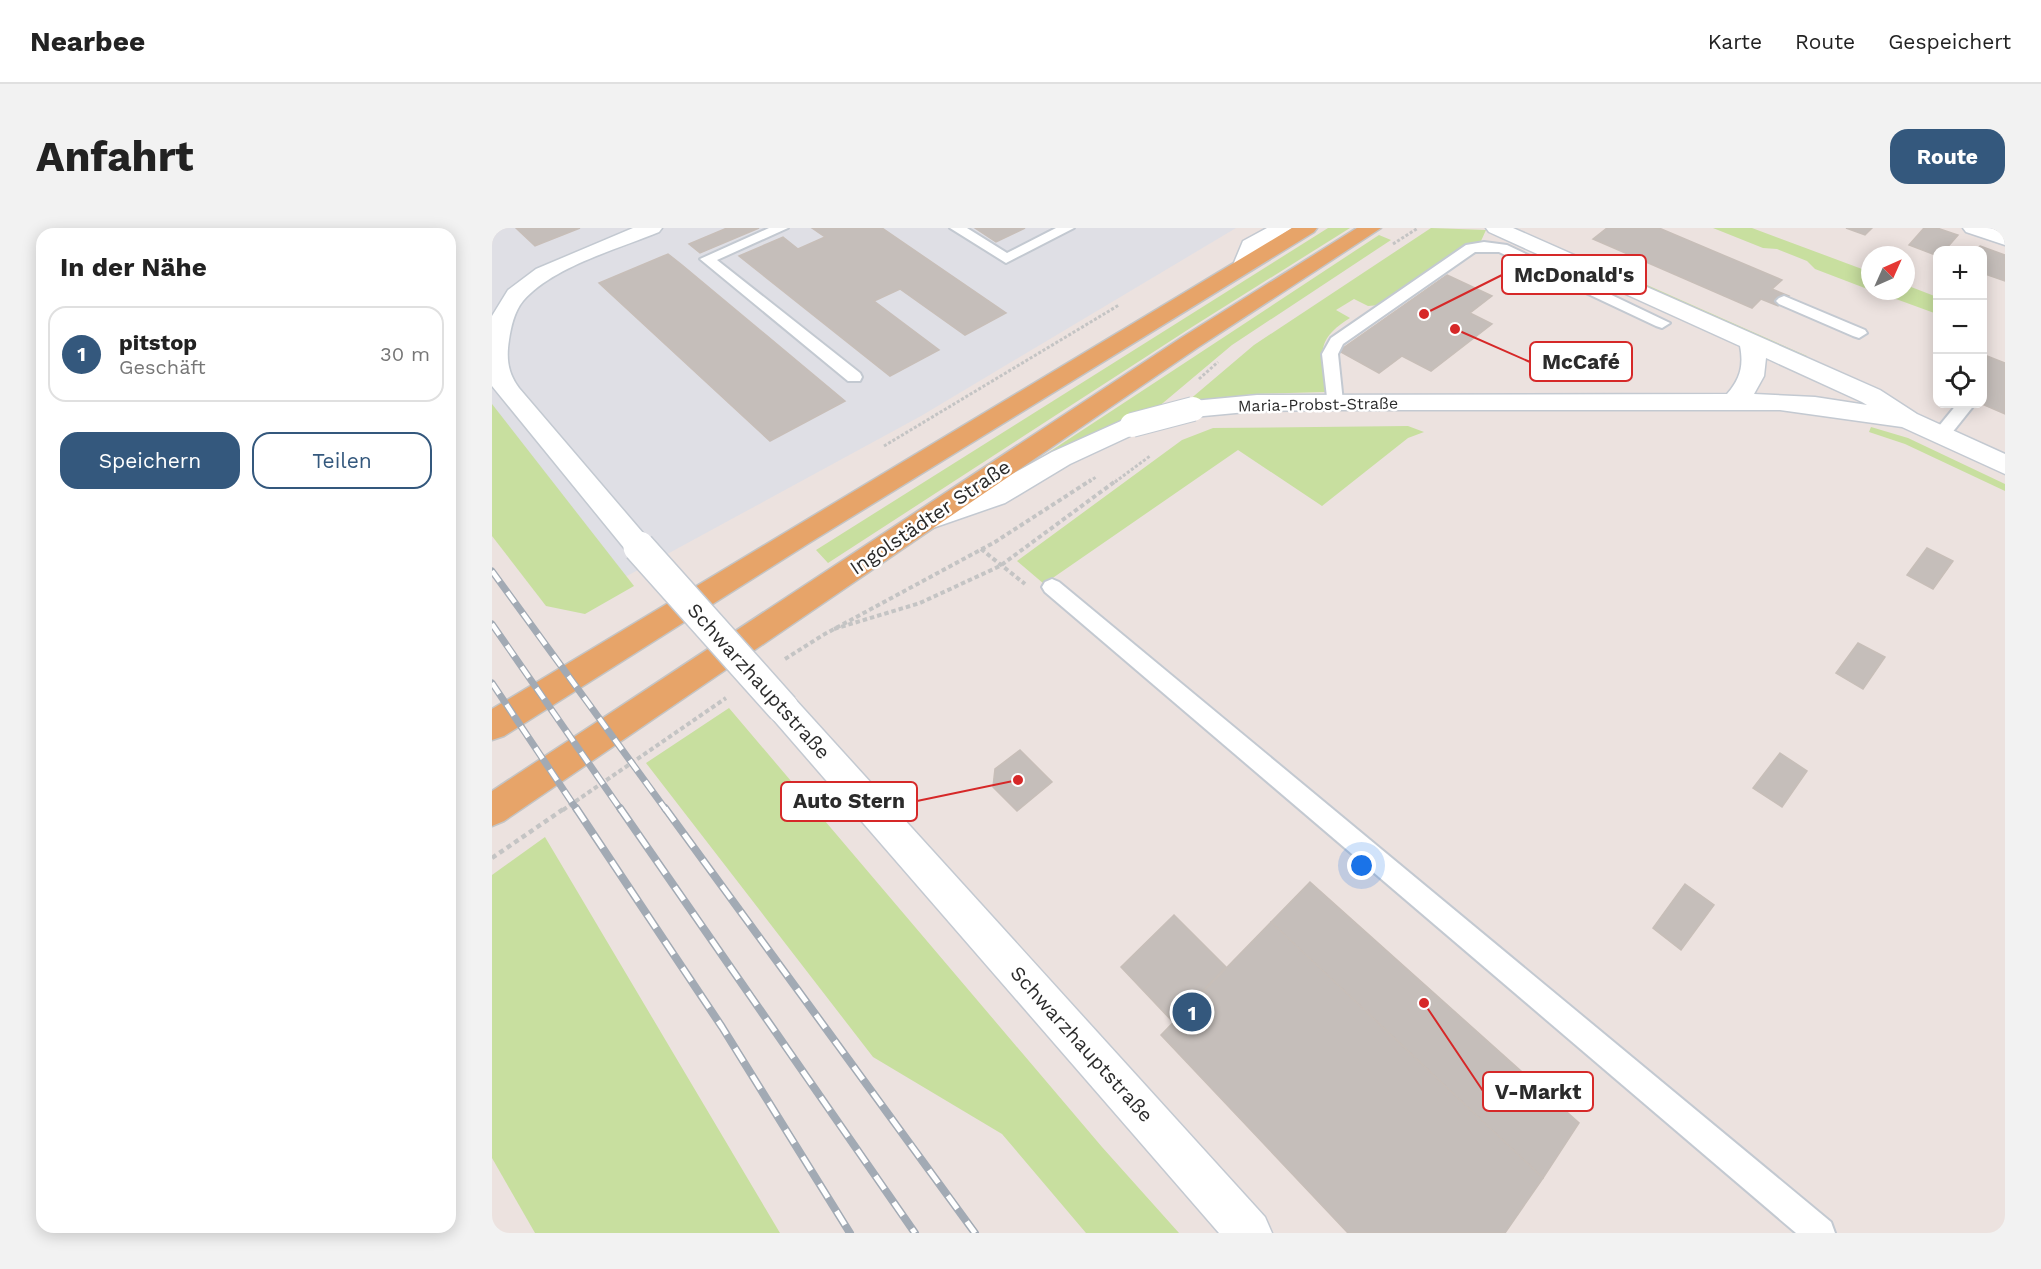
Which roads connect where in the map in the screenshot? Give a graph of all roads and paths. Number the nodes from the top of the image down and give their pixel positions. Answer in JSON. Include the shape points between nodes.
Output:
{"nodes":[{"id":1,"x":652,"y":228,"type":"edge"},
{"id":2,"x":782,"y":228,"type":"edge"},
{"id":3,"x":957,"y":228,"type":"edge"},
{"id":4,"x":1067,"y":228,"type":"edge"},
{"id":5,"x":1282,"y":228,"type":"edge"},
{"id":6,"x":1307,"y":228,"type":"edge"},
{"id":7,"x":1371,"y":228,"type":"edge"},
{"id":8,"x":1497,"y":228,"type":"edge"},
{"id":9,"x":1973,"y":228,"type":"edge"},
{"id":10,"x":2005,"y":239,"type":"edge"},
{"id":11,"x":1244,"y":265,"type":"junction"},
{"id":12,"x":503,"y":295,"type":"edge"},
{"id":13,"x":1784,"y":301,"type":"dead end"},
{"id":14,"x":1662,"y":323,"type":"dead end"},
{"id":15,"x":1859,"y":333,"type":"dead end"},
{"id":16,"x":1751,"y":342,"type":"junction"},
{"id":17,"x":1817,"y":372,"type":"junction"},
{"id":18,"x":854,"y":377,"type":"dead end"},
{"id":19,"x":1334,"y":402,"type":"junction"},
{"id":20,"x":1733,"y":403,"type":"junction"},
{"id":21,"x":1815,"y":405,"type":"junction"},
{"id":22,"x":1963,"y":408,"type":"edge"},
{"id":23,"x":1908,"y":420,"type":"junction"},
{"id":24,"x":1941,"y":435,"type":"junction"},
{"id":25,"x":1159,"y":449,"type":"dead end"},
{"id":26,"x":2005,"y":465,"type":"edge"},
{"id":27,"x":1098,"y":476,"type":"dead end"},
{"id":28,"x":927,"y":520,"type":"junction"},
{"id":29,"x":981,"y":549,"type":"junction"},
{"id":30,"x":1000,"y":566,"type":"junction"},
{"id":31,"x":1052,"y":587,"type":"dead end"},
{"id":32,"x":822,"y":633,"type":"junction"},
{"id":33,"x":783,"y":660,"type":"dead end"},
{"id":34,"x":735,"y":693,"type":"dead end"},
{"id":35,"x":492,"y":726,"type":"edge"},
{"id":36,"x":492,"y":810,"type":"edge"},
{"id":37,"x":492,"y":858,"type":"edge"},
{"id":38,"x":1249,"y":1233,"type":"edge"},
{"id":39,"x":1820,"y":1233,"type":"edge"}],
"edges":[{"from":1,"to":12,"type":"street"},
{"from":2,"to":18,"type":"lane","via":[[707,260]]},
{"from":3,"to":4,"type":"lane","via":[[1006,259]]},
{"from":5,"to":11,"type":"street","via":[[1251,246]]},
{"from":6,"to":11,"type":"main road"},
{"from":7,"to":28,"type":"main road","name":"Ingolstädter Straße","via":[[1189,342]]},
{"from":8,"to":16,"type":"street","name":"Maria-Probst-Straße"},
{"from":9,"to":10,"type":"street"},
{"from":11,"to":35,"type":"main road"},
{"from":12,"to":38,"type":"street","name":"Schwarzhauptstraße","bridge":true,"via":[[503,316],[495,342],[497,373],[510,394],[639,547]]},
{"from":13,"to":15,"type":"lane"},
{"from":14,"to":19,"type":"lane","via":[[1502,248],[1471,248],[1331,347]]},
{"from":16,"to":17,"type":"street","name":"Maria-Probst-Straße"},
{"from":16,"to":20,"type":"street","via":[[1755,372]]},
{"from":17,"to":21,"type":"street","via":[[1807,386]]},
{"from":17,"to":23,"type":"street","name":"Maria-Probst-Straße","via":[[1871,396]]},
{"from":19,"to":20,"type":"street","name":"Maria-Probst-Straße"},
{"from":19,"to":28,"type":"street","name":"Maria-Probst-Straße","bridge":true,"via":[[1193,409],[1132,425],[1061,458],[995,496]]},
{"from":20,"to":21,"type":"street","name":"Maria-Probst-Straße"},
{"from":21,"to":23,"type":"street","name":"Maria-Probst-Straße"},
{"from":22,"to":24,"type":"lane"},
{"from":23,"to":24,"type":"street","name":"Maria-Probst-Straße"},
{"from":24,"to":26,"type":"street","name":"Maria-Probst-Straße"},
{"from":25,"to":30,"type":"path"},
{"from":27,"to":29,"type":"path","via":[[1045,513]]},
{"from":28,"to":36,"type":"main road","name":"Ingolstädter Straße"},
{"from":29,"to":30,"type":"path"},
{"from":29,"to":32,"type":"path","via":[[889,601]]},
{"from":30,"to":32,"type":"path","via":[[920,603]]},
{"from":31,"to":39,"type":"lane"},
{"from":32,"to":33,"type":"path"},
{"from":34,"to":37,"type":"path"}]}
